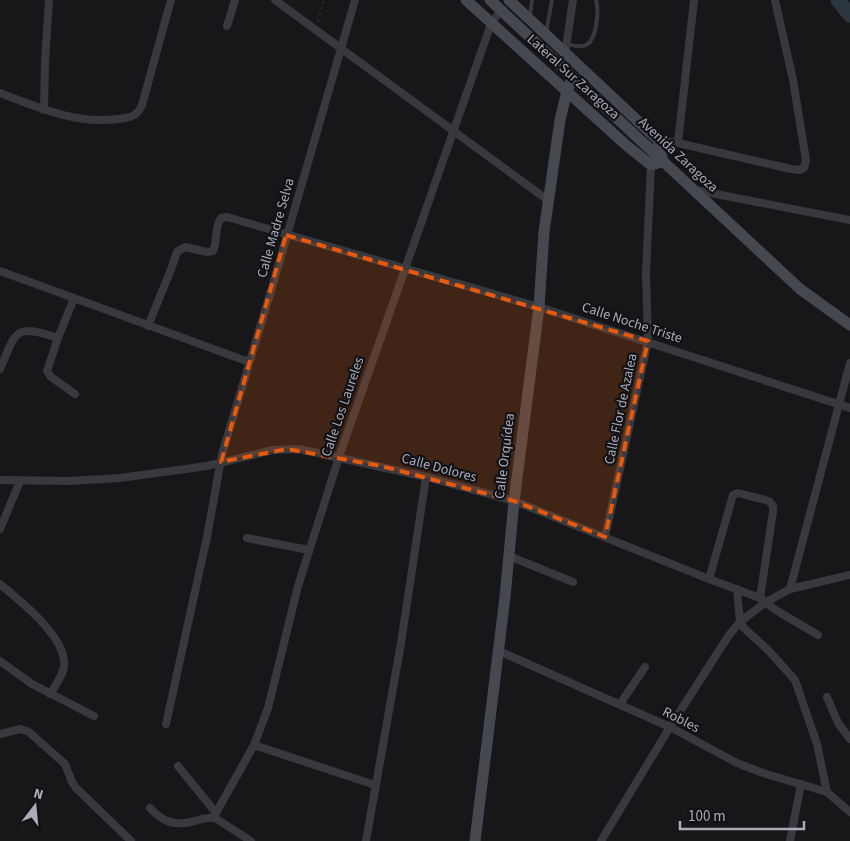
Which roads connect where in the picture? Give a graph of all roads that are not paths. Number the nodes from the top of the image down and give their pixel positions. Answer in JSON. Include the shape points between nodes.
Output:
{"nodes":[{"id":1,"x":49,"y":0,"type":"edge"},
{"id":2,"x":172,"y":0,"type":"edge"},
{"id":3,"x":235,"y":0,"type":"edge"},
{"id":4,"x":275,"y":0,"type":"edge"},
{"id":5,"x":355,"y":0,"type":"edge"},
{"id":6,"x":466,"y":0,"type":"edge"},
{"id":7,"x":490,"y":0,"type":"edge"},
{"id":8,"x":509,"y":0,"type":"edge"},
{"id":9,"x":532,"y":0,"type":"edge"},
{"id":10,"x":552,"y":0,"type":"edge"},
{"id":11,"x":573,"y":0,"type":"edge"},
{"id":12,"x":596,"y":0,"type":"edge"},
{"id":13,"x":694,"y":0,"type":"edge"},
{"id":14,"x":775,"y":0,"type":"edge"},
{"id":15,"x":501,"y":10,"type":"junction"},
{"id":16,"x":525,"y":16,"type":"junction"},
{"id":17,"x":512,"y":20,"type":"junction"},
{"id":18,"x":491,"y":24,"type":"junction"},
{"id":19,"x":227,"y":26,"type":"dead end"},
{"id":20,"x":546,"y":35,"type":"junction"},
{"id":21,"x":341,"y":48,"type":"junction"},
{"id":22,"x":566,"y":49,"type":"junction"},
{"id":23,"x":561,"y":66,"type":"junction"},
{"id":24,"x":573,"y":77,"type":"junction"},
{"id":25,"x":567,"y":91,"type":"junction"},
{"id":26,"x":0,"y":94,"type":"edge"},
{"id":27,"x":44,"y":110,"type":"junction"},
{"id":28,"x":452,"y":131,"type":"junction"},
{"id":29,"x":658,"y":140,"type":"junction"},
{"id":30,"x":678,"y":143,"type":"junction"},
{"id":31,"x":663,"y":162,"type":"junction"},
{"id":32,"x":651,"y":166,"type":"junction"},
{"id":33,"x":694,"y":190,"type":"junction"},
{"id":34,"x":549,"y":201,"type":"junction"},
{"id":35,"x":850,"y":220,"type":"edge"},
{"id":36,"x":286,"y":235,"type":"junction"},
{"id":37,"x":404,"y":268,"type":"junction"},
{"id":38,"x":0,"y":271,"type":"edge"},
{"id":39,"x":74,"y":298,"type":"junction"},
{"id":40,"x":539,"y":307,"type":"junction"},
{"id":41,"x":850,"y":325,"type":"edge"},
{"id":42,"x":148,"y":326,"type":"junction"},
{"id":43,"x":58,"y":338,"type":"junction"},
{"id":44,"x":648,"y":341,"type":"junction"},
{"id":45,"x":249,"y":362,"type":"junction"},
{"id":46,"x":850,"y":363,"type":"edge"},
{"id":47,"x":0,"y":369,"type":"edge"},
{"id":48,"x":75,"y":394,"type":"dead end"},
{"id":49,"x":839,"y":404,"type":"junction"},
{"id":50,"x":850,"y":408,"type":"edge"},
{"id":51,"x":339,"y":457,"type":"junction"},
{"id":52,"x":221,"y":462,"type":"junction"},
{"id":53,"x":426,"y":477,"type":"junction"},
{"id":54,"x":0,"y":480,"type":"edge"},
{"id":55,"x":20,"y":481,"type":"junction"},
{"id":56,"x":514,"y":501,"type":"junction"},
{"id":57,"x":0,"y":529,"type":"edge"},
{"id":58,"x":605,"y":537,"type":"junction"},
{"id":59,"x":247,"y":538,"type":"dead end"},
{"id":60,"x":309,"y":550,"type":"junction"},
{"id":61,"x":509,"y":556,"type":"junction"},
{"id":62,"x":850,"y":575,"type":"edge"},
{"id":63,"x":709,"y":579,"type":"junction"},
{"id":64,"x":573,"y":582,"type":"dead end"},
{"id":65,"x":0,"y":584,"type":"edge"},
{"id":66,"x":737,"y":589,"type":"junction"},
{"id":67,"x":790,"y":589,"type":"junction"},
{"id":68,"x":763,"y":600,"type":"junction"},
{"id":69,"x":740,"y":622,"type":"junction"},
{"id":70,"x":818,"y":635,"type":"dead end"},
{"id":71,"x":499,"y":651,"type":"junction"},
{"id":72,"x":0,"y":661,"type":"edge"},
{"id":73,"x":645,"y":667,"type":"dead end"},
{"id":74,"x":50,"y":694,"type":"junction"},
{"id":75,"x":827,"y":697,"type":"dead end"},
{"id":76,"x":620,"y":704,"type":"junction"},
{"id":77,"x":94,"y":716,"type":"dead end"},
{"id":78,"x":166,"y":724,"type":"dead end"},
{"id":79,"x":670,"y":727,"type":"junction"},
{"id":80,"x":0,"y":734,"type":"edge"},
{"id":81,"x":850,"y":739,"type":"edge"},
{"id":82,"x":254,"y":745,"type":"junction"},
{"id":83,"x":178,"y":766,"type":"dead end"},
{"id":84,"x":801,"y":784,"type":"junction"},
{"id":85,"x":375,"y":785,"type":"junction"},
{"id":86,"x":827,"y":792,"type":"junction"},
{"id":87,"x":150,"y":808,"type":"dead end"},
{"id":88,"x":850,"y":812,"type":"edge"},
{"id":89,"x":215,"y":816,"type":"junction"},
{"id":90,"x":131,"y":841,"type":"edge"},
{"id":91,"x":251,"y":841,"type":"edge"},
{"id":92,"x":366,"y":841,"type":"edge"},
{"id":93,"x":475,"y":841,"type":"edge"},
{"id":94,"x":601,"y":841,"type":"edge"},
{"id":95,"x":790,"y":841,"type":"edge"}],
"edges":[{"from":1,"to":27,"type":"street"},
{"from":2,"to":27,"type":"street","via":[[140,111],[134,116],[89,121]]},
{"from":3,"to":19,"type":"street"},
{"from":4,"to":21,"type":"street"},
{"from":5,"to":21,"type":"street","name":"Calle Madre Selva"},
{"from":6,"to":18,"type":"street","name":"Lateral Sur Zaragoza"},
{"from":7,"to":15,"type":"street","name":"Avenida Zaragoza"},
{"from":8,"to":16,"type":"street"},
{"from":9,"to":16,"type":"lane"},
{"from":10,"to":20,"type":"lane"},
{"from":11,"to":22,"type":"street"},
{"from":12,"to":22,"type":"lane","via":[[597,16],[591,41],[587,45]]},
{"from":13,"to":30,"type":"street"},
{"from":14,"to":30,"type":"street","via":[[793,80],[806,160],[804,168],[791,169]]},
{"from":15,"to":17,"type":"street","name":"Avenida Zaragoza"},
{"from":15,"to":18,"type":"street","name":"Calle Los Laureles"},
{"from":16,"to":17,"type":"street"},
{"from":16,"to":20,"type":"street"},
{"from":17,"to":23,"type":"street","name":"Avenida Zaragoza"},
{"from":18,"to":25,"type":"street","name":"Lateral Sur Zaragoza"},
{"from":18,"to":28,"type":"street","name":"Calle Los Laureles"},
{"from":20,"to":22,"type":"street"},
{"from":21,"to":28,"type":"street"},
{"from":21,"to":36,"type":"street","name":"Calle Madre Selva"},
{"from":22,"to":23,"type":"street"},
{"from":22,"to":29,"type":"street"},
{"from":23,"to":24,"type":"street","name":"Avenida Zaragoza"},
{"from":24,"to":25,"type":"street","name":"Calle Orquídea"},
{"from":24,"to":31,"type":"street","name":"Avenida Zaragoza"},
{"from":25,"to":32,"type":"street","name":"Lateral Sur Zaragoza"},
{"from":25,"to":34,"type":"street","name":"Calle Orquídea"},
{"from":26,"to":27,"type":"street"},
{"from":28,"to":34,"type":"street"},
{"from":28,"to":37,"type":"street","name":"Calle Los Laureles"},
{"from":29,"to":30,"type":"street"},
{"from":29,"to":31,"type":"street"},
{"from":31,"to":32,"type":"street"},
{"from":31,"to":33,"type":"street","name":"Avenida Zaragoza"},
{"from":32,"to":44,"type":"street","name":"Calle Flor de Azalea","via":[[646,272]]},
{"from":33,"to":35,"type":"street"},
{"from":33,"to":41,"type":"street","name":"Avenida Zaragoza","via":[[800,289]]},
{"from":34,"to":40,"type":"street","name":"Calle Orquídea"},
{"from":36,"to":37,"type":"street","name":"Calle Noche Triste"},
{"from":36,"to":42,"type":"street","name":"Calle Noche Triste","via":[[244,221],[221,218],[213,251],[185,248],[177,252]]},
{"from":36,"to":45,"type":"street","name":"Calle Madre Selva"},
{"from":37,"to":40,"type":"street","name":"Calle Noche Triste"},
{"from":37,"to":51,"type":"street","name":"Calle Los Laureles"},
{"from":38,"to":39,"type":"street"},
{"from":39,"to":42,"type":"street"},
{"from":39,"to":43,"type":"street"},
{"from":40,"to":44,"type":"street","name":"Calle Noche Triste"},
{"from":40,"to":56,"type":"street","name":"Calle Orquídea"},
{"from":42,"to":45,"type":"street"},
{"from":43,"to":47,"type":"street","via":[[23,330],[10,346]]},
{"from":43,"to":48,"type":"street","via":[[48,374]]},
{"from":44,"to":49,"type":"street","name":"Calle Noche Triste"},
{"from":44,"to":58,"type":"street","name":"Calle Flor de Azalea"},
{"from":45,"to":52,"type":"street","name":"Calle Madre Selva"},
{"from":46,"to":49,"type":"street"},
{"from":49,"to":50,"type":"street","name":"Calle Noche Triste"},
{"from":49,"to":67,"type":"street"},
{"from":51,"to":52,"type":"street","name":"Calle Dolores","via":[[287,449]]},
{"from":51,"to":53,"type":"street","name":"Calle Dolores"},
{"from":51,"to":60,"type":"street","name":"Calle Los Laureles"},
{"from":52,"to":55,"type":"street","name":"Calle Dolores","via":[[120,478]]},
{"from":52,"to":78,"type":"street","name":"Calle Madre Selva"},
{"from":53,"to":56,"type":"street","name":"Calle Dolores"},
{"from":53,"to":85,"type":"street"},
{"from":54,"to":55,"type":"street","name":"Calle Dolores"},
{"from":55,"to":57,"type":"street"},
{"from":56,"to":58,"type":"street","name":"Calle Dolores"},
{"from":56,"to":61,"type":"street","name":"Calle Orquídea"},
{"from":58,"to":63,"type":"street","name":"Calle Dolores"},
{"from":59,"to":60,"type":"street"},
{"from":60,"to":82,"type":"street","name":"Calle Los Laureles","via":[[276,682]]},
{"from":61,"to":64,"type":"street"},
{"from":61,"to":71,"type":"street","name":"Calle Orquídea"},
{"from":62,"to":67,"type":"street"},
{"from":63,"to":66,"type":"street","name":"Calle Dolores"},
{"from":63,"to":68,"type":"street","via":[[733,495],[769,501],[773,506]]},
{"from":65,"to":74,"type":"street","via":[[46,627],[60,649],[64,658],[63,671]]},
{"from":66,"to":68,"type":"street","name":"Calle Dolores"},
{"from":66,"to":69,"type":"street"},
{"from":67,"to":68,"type":"street"},
{"from":68,"to":69,"type":"street"},
{"from":68,"to":70,"type":"street","name":"Calle Dolores"},
{"from":69,"to":79,"type":"street"},
{"from":69,"to":86,"type":"street","via":[[795,680],[817,744]]},
{"from":71,"to":76,"type":"street","name":"Robles"},
{"from":71,"to":93,"type":"street","name":"Calle Orquídea"},
{"from":72,"to":74,"type":"street"},
{"from":73,"to":76,"type":"street"},
{"from":74,"to":77,"type":"street"},
{"from":75,"to":81,"type":"street","via":[[838,723]]},
{"from":76,"to":79,"type":"street","name":"Robles"},
{"from":79,"to":84,"type":"street","name":"Robles","via":[[738,763]]},
{"from":79,"to":94,"type":"street"},
{"from":80,"to":90,"type":"street","via":[[20,729],[30,732],[65,764],[76,788]]},
{"from":82,"to":85,"type":"street"},
{"from":82,"to":89,"type":"street","name":"Calle Los Laureles"},
{"from":83,"to":89,"type":"street"},
{"from":84,"to":86,"type":"street","name":"Robles"},
{"from":84,"to":95,"type":"street"},
{"from":85,"to":92,"type":"street"},
{"from":86,"to":88,"type":"street","name":"Robles"},
{"from":87,"to":89,"type":"street","via":[[167,822],[184,823]]},
{"from":89,"to":91,"type":"street"}]}
